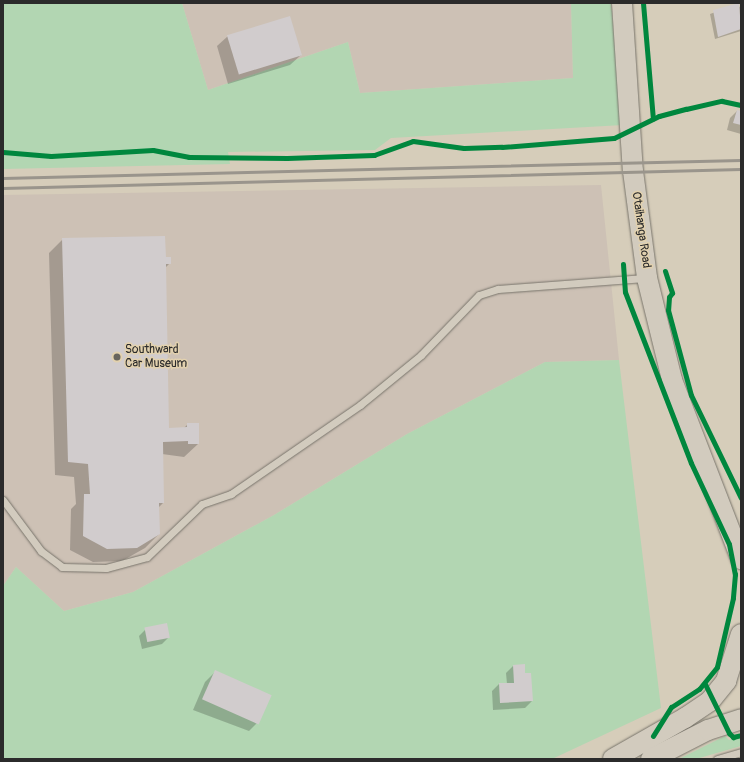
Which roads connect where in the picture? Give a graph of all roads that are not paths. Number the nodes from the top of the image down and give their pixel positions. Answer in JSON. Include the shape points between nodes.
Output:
{"nodes":[{"id":1,"x":622,"y":3,"type":"edge"},
{"id":2,"x":647,"y":278,"type":"junction"},
{"id":3,"x":699,"y":450,"type":"junction"},
{"id":4,"x":3,"y":500,"type":"edge"},
{"id":5,"x":741,"y":523,"type":"edge"},
{"id":6,"x":741,"y":559,"type":"edge"},
{"id":7,"x":741,"y":634,"type":"edge"},
{"id":8,"x":741,"y":719,"type":"edge"},
{"id":9,"x":741,"y":752,"type":"edge"},
{"id":10,"x":613,"y":759,"type":"edge"},
{"id":11,"x":652,"y":759,"type":"edge"},
{"id":12,"x":717,"y":759,"type":"edge"}],
"edges":[{"from":1,"to":2,"type":"street","name":"Otaihanga Road","via":[[633,171]]},
{"from":2,"to":3,"type":"street","name":"Otaihanga Road","via":[[672,380]]},
{"from":2,"to":4,"type":"lane","via":[[498,289],[479,295],[421,355],[360,405],[231,494],[202,504],[147,557],[106,568],[62,567],[41,551]]},
{"from":3,"to":5,"type":"street","name":"Otaihanga Road"},
{"from":3,"to":6,"type":"street","name":"Otaihanga Road"},
{"from":7,"to":10,"type":"street","via":[[726,681],[710,701]]},
{"from":8,"to":11,"type":"street","via":[[708,730]]},
{"from":9,"to":12,"type":"lane"}]}
